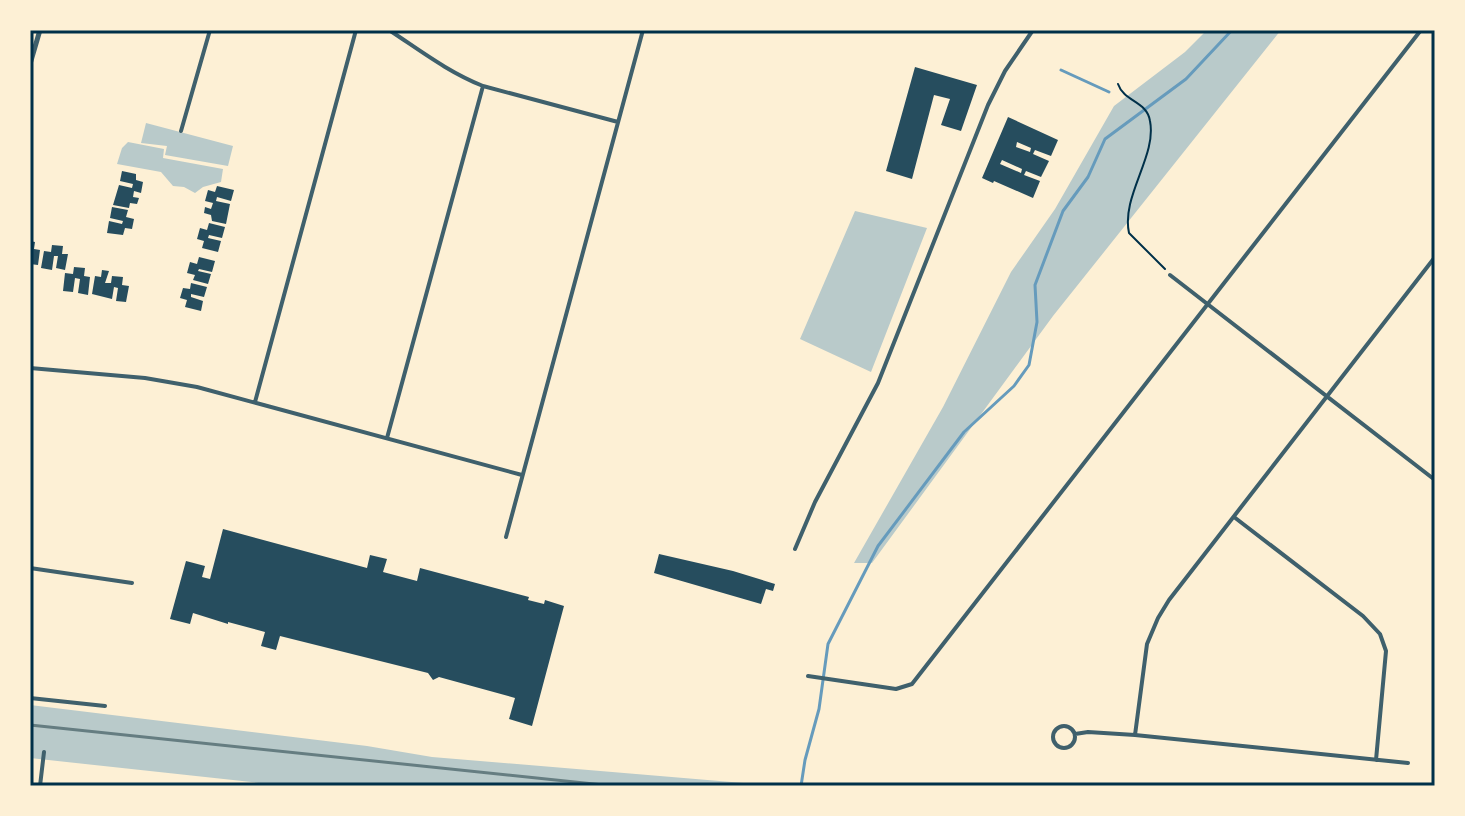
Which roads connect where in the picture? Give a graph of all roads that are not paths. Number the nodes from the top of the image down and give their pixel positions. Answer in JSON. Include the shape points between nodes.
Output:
{"nodes":[{"id":1,"x":40,"y":30,"type":"edge"},
{"id":2,"x":210,"y":30,"type":"edge"},
{"id":3,"x":356,"y":30,"type":"edge"},
{"id":4,"x":389,"y":30,"type":"edge"},
{"id":5,"x":643,"y":30,"type":"edge"},
{"id":6,"x":1033,"y":30,"type":"edge"},
{"id":7,"x":1421,"y":30,"type":"edge"},
{"id":8,"x":30,"y":64,"type":"edge"},
{"id":9,"x":483,"y":86,"type":"junction"},
{"id":10,"x":618,"y":122,"type":"junction"},
{"id":11,"x":181,"y":131,"type":"dead end"},
{"id":12,"x":1435,"y":257,"type":"edge"},
{"id":13,"x":1170,"y":275,"type":"road end"},
{"id":14,"x":1207,"y":306,"type":"junction"},
{"id":15,"x":30,"y":368,"type":"edge"},
{"id":16,"x":1327,"y":398,"type":"junction"},
{"id":17,"x":255,"y":402,"type":"junction"},
{"id":18,"x":387,"y":438,"type":"junction"},
{"id":19,"x":522,"y":475,"type":"junction"},
{"id":20,"x":1435,"y":480,"type":"edge"},
{"id":21,"x":1234,"y":517,"type":"junction"},
{"id":22,"x":506,"y":537,"type":"dead end"},
{"id":23,"x":795,"y":549,"type":"dead end"},
{"id":24,"x":30,"y":568,"type":"edge"},
{"id":25,"x":132,"y":583,"type":"dead end"},
{"id":26,"x":808,"y":676,"type":"dead end"},
{"id":27,"x":30,"y":698,"type":"edge"},
{"id":28,"x":105,"y":706,"type":"dead end"},
{"id":29,"x":1075,"y":734,"type":"junction"},
{"id":30,"x":1135,"y":735,"type":"junction"},
{"id":31,"x":44,"y":752,"type":"dead end"},
{"id":32,"x":1376,"y":760,"type":"junction"},
{"id":33,"x":1408,"y":763,"type":"dead end"},
{"id":34,"x":40,"y":786,"type":"edge"}],
"edges":[{"from":1,"to":8,"type":"street"},
{"from":2,"to":11,"type":"street"},
{"from":3,"to":17,"type":"street"},
{"from":4,"to":9,"type":"street","via":[[451,73]]},
{"from":5,"to":10,"type":"street"},
{"from":6,"to":23,"type":"street","via":[[988,105],[878,383]]},
{"from":7,"to":14,"type":"street"},
{"from":9,"to":10,"type":"street"},
{"from":9,"to":18,"type":"street"},
{"from":10,"to":19,"type":"street"},
{"from":12,"to":16,"type":"street"},
{"from":13,"to":14,"type":"street"},
{"from":14,"to":16,"type":"street"},
{"from":14,"to":26,"type":"street","via":[[912,684],[896,689]]},
{"from":15,"to":17,"type":"street","via":[[166,381]]},
{"from":16,"to":20,"type":"street"},
{"from":16,"to":21,"type":"street"},
{"from":17,"to":18,"type":"street"},
{"from":18,"to":19,"type":"street"},
{"from":19,"to":22,"type":"street"},
{"from":21,"to":30,"type":"street","via":[[1169,600],[1150,634]]},
{"from":21,"to":32,"type":"street","via":[[1380,634],[1387,659]]},
{"from":24,"to":25,"type":"street"},
{"from":27,"to":28,"type":"street"},
{"from":29,"to":29,"type":"street","via":[[1063,727],[1056,730],[1054,740],[1067,748]]},
{"from":29,"to":30,"type":"street"},
{"from":30,"to":32,"type":"street"},
{"from":31,"to":34,"type":"street"},
{"from":32,"to":33,"type":"street"}]}
